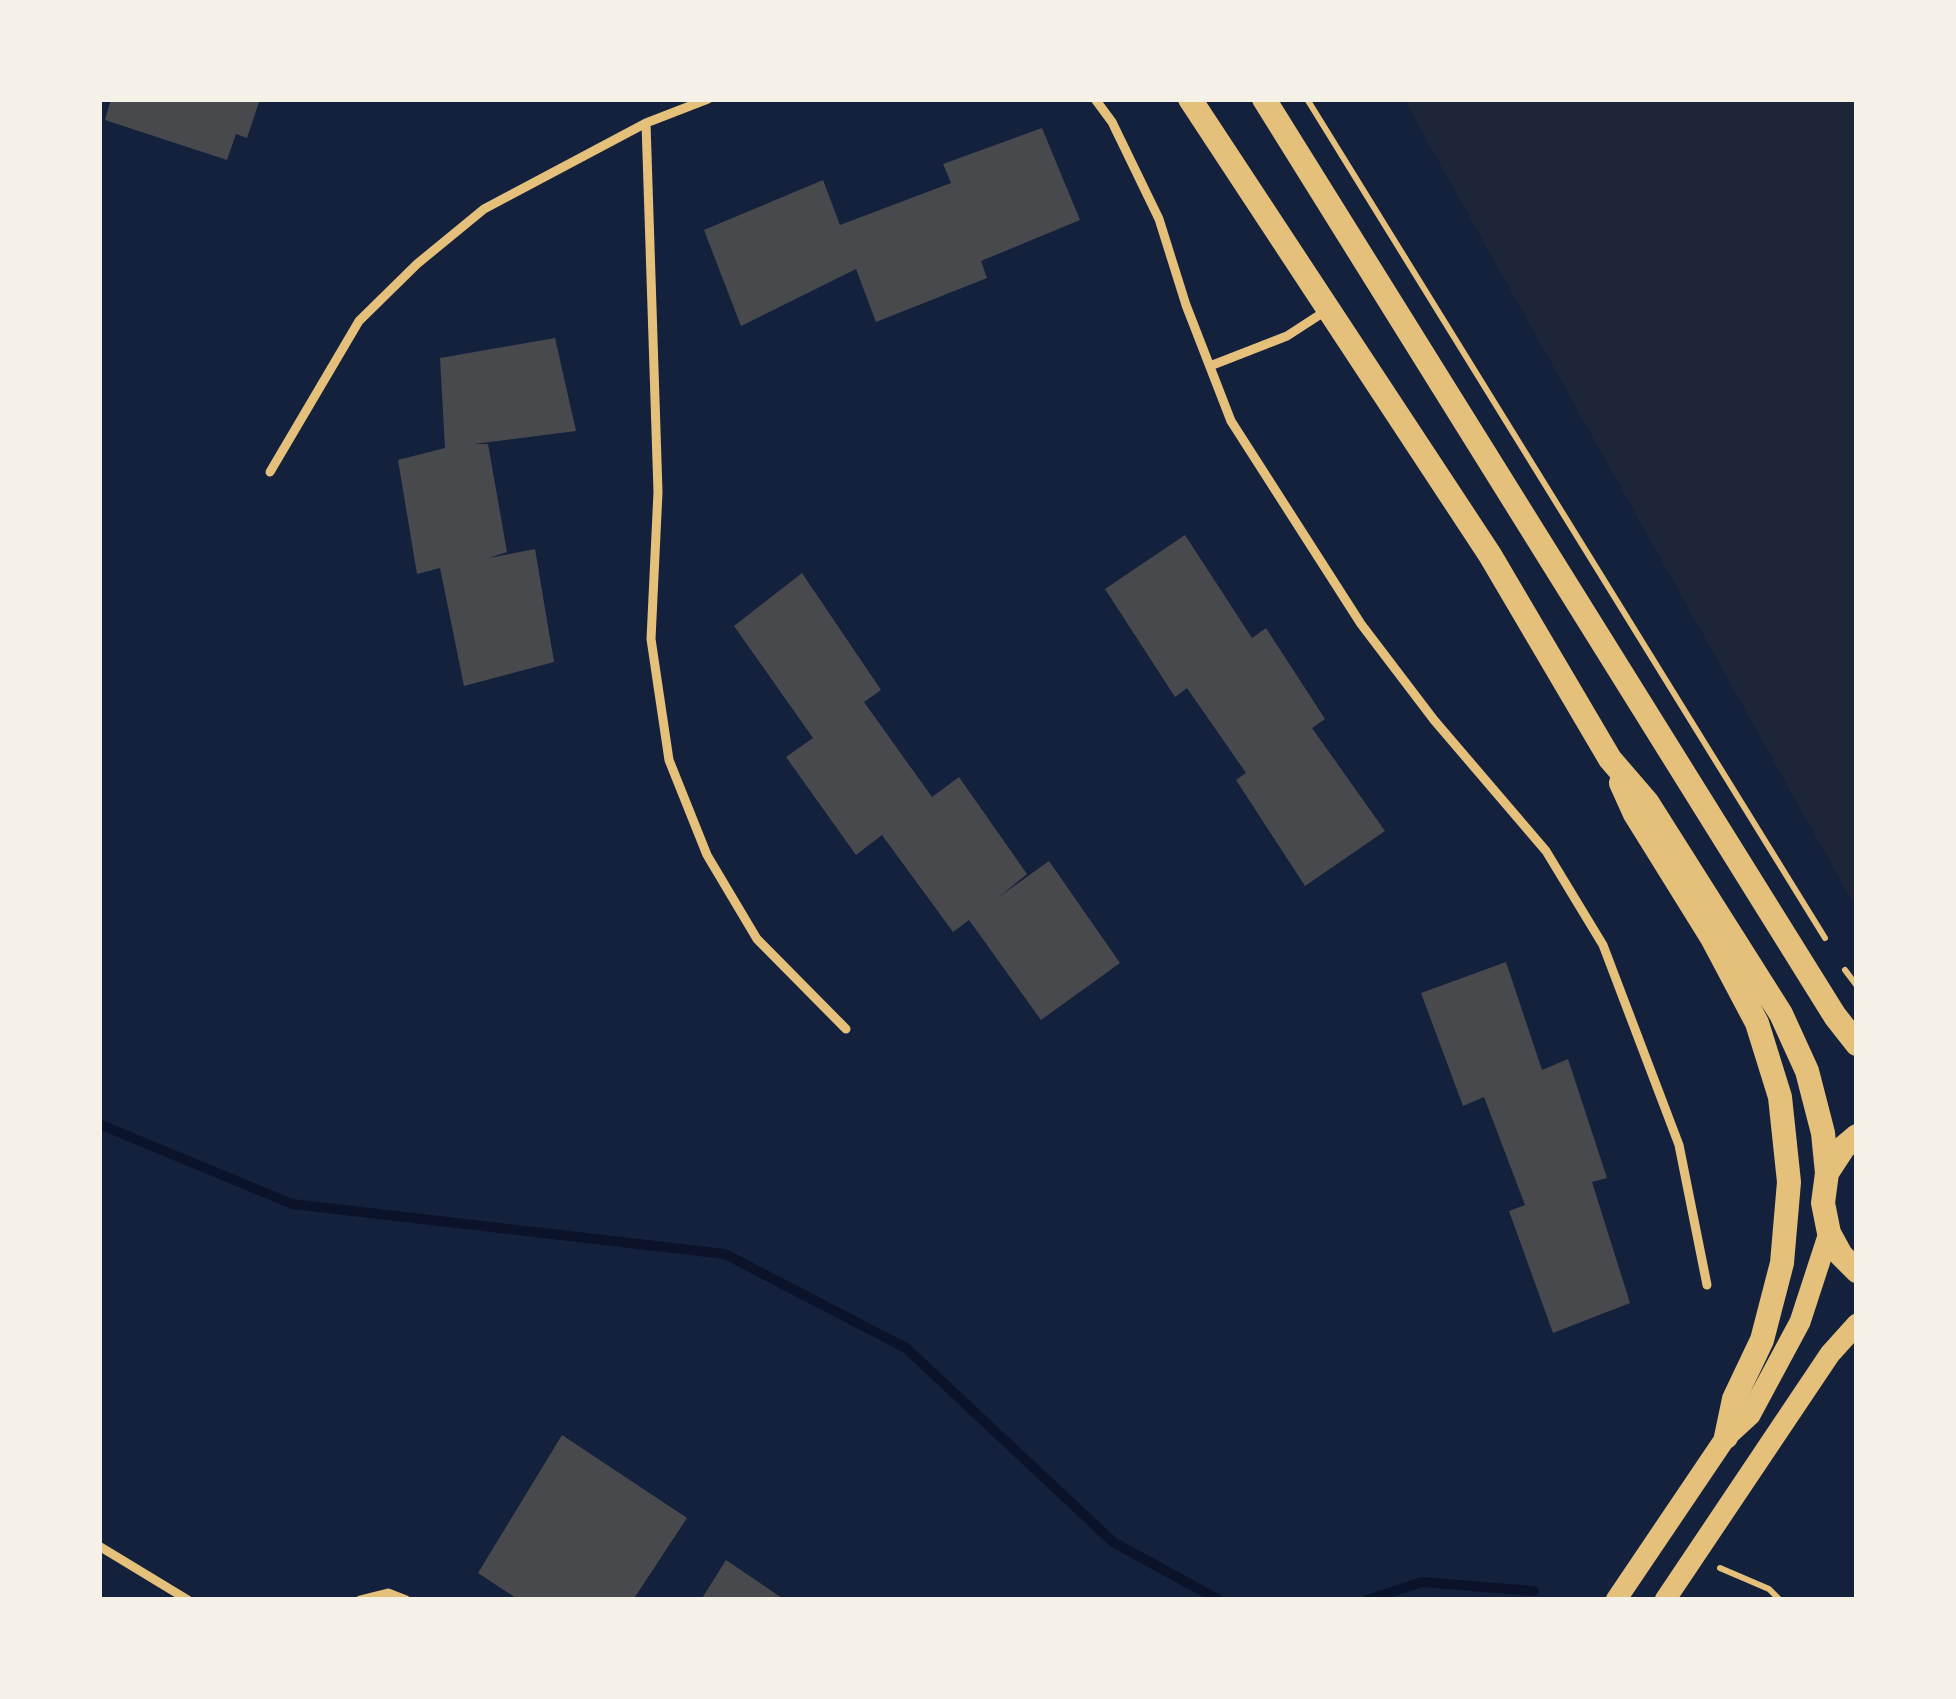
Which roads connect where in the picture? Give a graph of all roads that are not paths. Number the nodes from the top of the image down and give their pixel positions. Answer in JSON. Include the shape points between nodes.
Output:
{"nodes":[{"id":1,"x":708,"y":99,"type":"edge"},
{"id":2,"x":1095,"y":99,"type":"edge"},
{"id":3,"x":1190,"y":99,"type":"edge"},
{"id":4,"x":1264,"y":99,"type":"edge"},
{"id":5,"x":646,"y":123,"type":"junction"},
{"id":6,"x":1327,"y":310,"type":"junction"},
{"id":7,"x":1210,"y":366,"type":"junction"},
{"id":8,"x":270,"y":472,"type":"dead end"},
{"id":9,"x":1610,"y":759,"type":"junction"},
{"id":10,"x":847,"y":1029,"type":"dead end"},
{"id":11,"x":1857,"y":1044,"type":"edge"},
{"id":12,"x":1857,"y":1136,"type":"edge"},
{"id":13,"x":1827,"y":1173,"type":"junction"},
{"id":14,"x":1828,"y":1233,"type":"junction"},
{"id":15,"x":1857,"y":1271,"type":"edge"},
{"id":16,"x":1707,"y":1285,"type":"dead end"},
{"id":17,"x":1857,"y":1324,"type":"edge"},
{"id":18,"x":1726,"y":1437,"type":"junction"},
{"id":19,"x":99,"y":1546,"type":"edge"},
{"id":20,"x":188,"y":1600,"type":"edge"},
{"id":21,"x":360,"y":1600,"type":"edge"},
{"id":22,"x":406,"y":1600,"type":"edge"},
{"id":23,"x":1616,"y":1600,"type":"edge"},
{"id":24,"x":1665,"y":1600,"type":"edge"}],
"edges":[{"from":1,"to":5,"type":"lane"},
{"from":2,"to":7,"type":"lane","via":[[1159,219]]},
{"from":3,"to":6,"type":"main road"},
{"from":4,"to":11,"type":"main road"},
{"from":5,"to":8,"type":"lane","via":[[484,209],[417,264],[359,321]]},
{"from":5,"to":10,"type":"lane","via":[[658,492],[651,639],[669,760],[707,855],[757,939]]},
{"from":6,"to":7,"type":"lane","via":[[1287,336]]},
{"from":6,"to":9,"type":"main road","via":[[1490,555]]},
{"from":7,"to":16,"type":"lane","via":[[1232,422],[1361,624],[1546,851],[1603,945],[1679,1145]]},
{"from":9,"to":13,"type":"main road","via":[[1647,802],[1781,1014],[1808,1071]]},
{"from":9,"to":18,"type":"main road","via":[[1757,1023],[1780,1097],[1789,1182],[1782,1263]]},
{"from":12,"to":13,"type":"main road"},
{"from":13,"to":14,"type":"main road"},
{"from":14,"to":15,"type":"main road"},
{"from":14,"to":18,"type":"street","via":[[1801,1322],[1750,1414]]},
{"from":17,"to":24,"type":"street"},
{"from":18,"to":23,"type":"street"},
{"from":19,"to":20,"type":"lane"},
{"from":21,"to":22,"type":"lane","via":[[388,1593]]}]}
